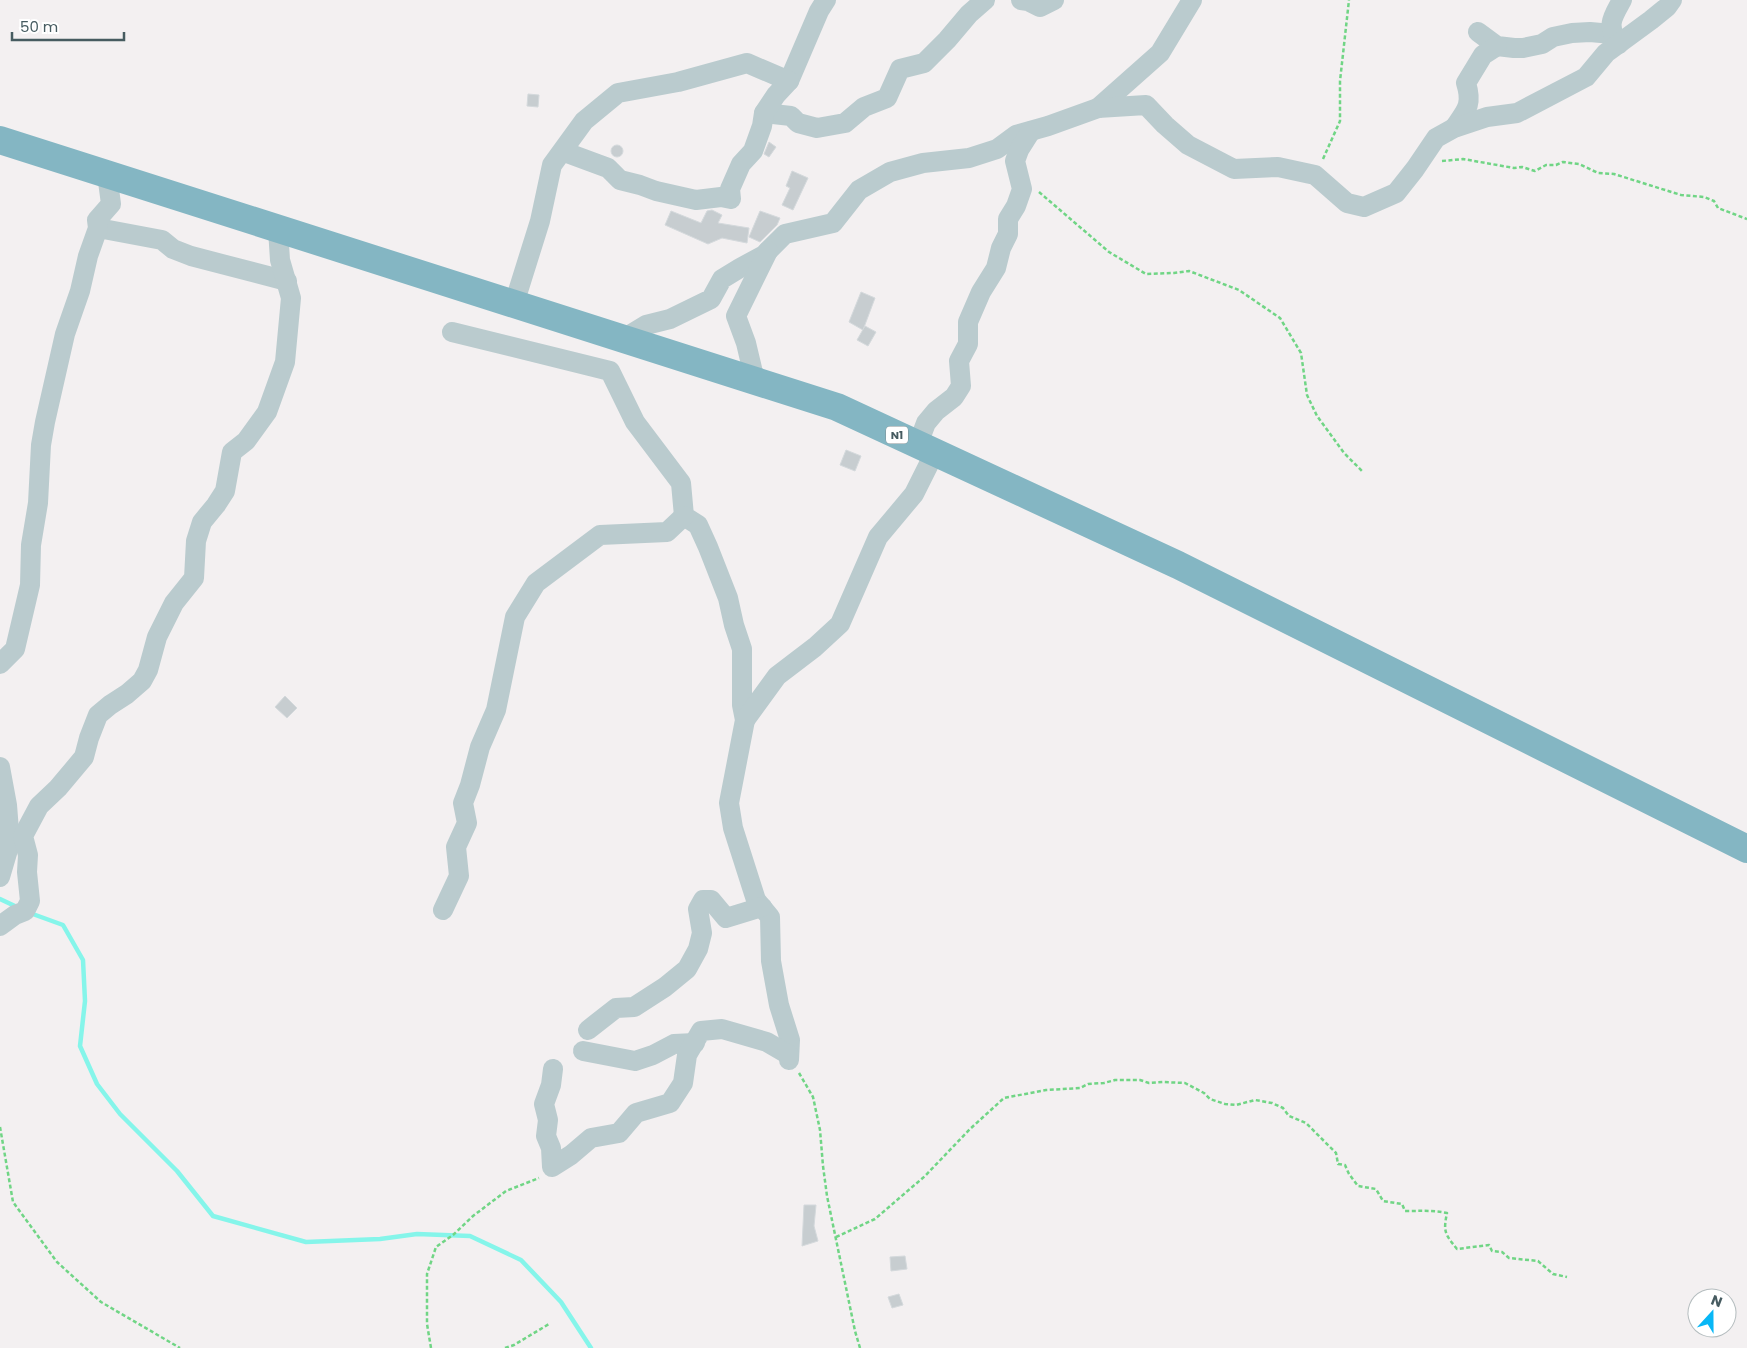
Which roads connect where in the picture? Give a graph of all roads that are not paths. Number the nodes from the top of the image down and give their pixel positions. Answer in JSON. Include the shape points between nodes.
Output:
{"nodes":[{"id":1,"x":826,"y":0,"type":"edge"},
{"id":2,"x":985,"y":0,"type":"edge"},
{"id":3,"x":1021,"y":0,"type":"edge"},
{"id":4,"x":1054,"y":0,"type":"edge"},
{"id":5,"x":1192,"y":0,"type":"edge"},
{"id":6,"x":1622,"y":0,"type":"edge"},
{"id":7,"x":1672,"y":0,"type":"edge"},
{"id":8,"x":1478,"y":32,"type":"dead end"},
{"id":9,"x":1616,"y":39,"type":"junction"},
{"id":10,"x":1497,"y":46,"type":"junction"},
{"id":11,"x":789,"y":81,"type":"junction"},
{"id":12,"x":1098,"y":108,"type":"junction"},
{"id":13,"x":764,"y":113,"type":"junction"},
{"id":14,"x":1454,"y":128,"type":"junction"},
{"id":15,"x":1031,"y":131,"type":"junction"},
{"id":16,"x":0,"y":140,"type":"edge"},
{"id":17,"x":562,"y":152,"type":"junction"},
{"id":18,"x":107,"y":174,"type":"junction"},
{"id":19,"x":98,"y":228,"type":"junction"},
{"id":20,"x":278,"y":229,"type":"junction"},
{"id":21,"x":768,"y":251,"type":"junction"},
{"id":22,"x":287,"y":281,"type":"junction"},
{"id":23,"x":514,"y":304,"type":"junction"},
{"id":24,"x":452,"y":332,"type":"dead end"},
{"id":25,"x":623,"y":339,"type":"junction"},
{"id":26,"x":755,"y":381,"type":"junction"},
{"id":27,"x":926,"y":448,"type":"junction"},
{"id":28,"x":684,"y":516,"type":"junction"},
{"id":29,"x":0,"y":664,"type":"edge"},
{"id":30,"x":745,"y":720,"type":"junction"},
{"id":31,"x":0,"y":767,"type":"edge"},
{"id":32,"x":1747,"y":849,"type":"edge"},
{"id":33,"x":0,"y":877,"type":"edge"},
{"id":34,"x":0,"y":883,"type":"edge"},
{"id":35,"x":30,"y":901,"type":"junction"},
{"id":36,"x":762,"y":907,"type":"junction"},
{"id":37,"x":443,"y":910,"type":"dead end"},
{"id":38,"x":0,"y":926,"type":"edge"},
{"id":39,"x":588,"y":1030,"type":"dead end"},
{"id":40,"x":694,"y":1042,"type":"junction"},
{"id":41,"x":583,"y":1051,"type":"dead end"},
{"id":42,"x":553,"y":1069,"type":"dead end"}],
"edges":[{"from":1,"to":11,"type":"street"},
{"from":2,"to":13,"type":"street","via":[[924,62],[900,69],[887,98],[864,107],[845,123],[817,128],[798,123],[791,116]]},
{"from":3,"to":4,"type":"street","via":[[1040,8]]},
{"from":5,"to":12,"type":"street","via":[[1160,53]]},
{"from":6,"to":9,"type":"street","via":[[1611,20]]},
{"from":7,"to":9,"type":"street","via":[[1651,20]]},
{"from":8,"to":10,"type":"street"},
{"from":9,"to":10,"type":"street","via":[[1590,32],[1554,36],[1542,44],[1523,48]]},
{"from":9,"to":14,"type":"street","via":[[1586,77],[1578,82],[1516,113],[1487,117]]},
{"from":10,"to":14,"type":"street","via":[[1483,55],[1466,83],[1470,95],[1466,112]]},
{"from":11,"to":13,"type":"street"},
{"from":11,"to":17,"type":"street","via":[[747,63],[678,82],[618,93],[584,121]]},
{"from":12,"to":14,"type":"street","via":[[1146,105],[1188,145],[1234,169],[1278,167],[1316,175],[1347,203],[1364,207],[1396,192],[1436,138]]},
{"from":12,"to":15,"type":"street"},
{"from":13,"to":17,"type":"street","via":[[753,151],[741,164],[730,189],[731,198],[696,200],[656,191],[620,180],[608,168]]},
{"from":15,"to":21,"type":"street","via":[[1016,136],[997,150],[890,172],[859,190],[833,223],[785,234]]},
{"from":15,"to":27,"type":"street","via":[[1015,161],[1022,188],[1008,220],[1008,234],[996,268],[968,322],[968,344],[960,362],[961,386],[926,423]]},
{"from":16,"to":18,"type":"highway","number":"N1"},
{"from":17,"to":23,"type":"street","via":[[552,165],[540,221]]},
{"from":18,"to":19,"type":"street","via":[[111,204],[97,220]]},
{"from":18,"to":20,"type":"highway","number":"N1"},
{"from":19,"to":22,"type":"street","via":[[162,240],[173,249],[191,256]]},
{"from":19,"to":29,"type":"street","via":[[65,334],[45,422],[31,545],[30,585],[15,649]]},
{"from":20,"to":22,"type":"street","via":[[280,260]]},
{"from":20,"to":23,"type":"highway","number":"N1"},
{"from":21,"to":25,"type":"street","via":[[722,279],[711,299],[670,319],[646,325]]},
{"from":21,"to":26,"type":"street","via":[[736,316]]},
{"from":22,"to":35,"type":"street","via":[[291,298],[284,362],[267,412],[246,441],[232,452],[225,492],[202,522],[196,541],[194,578],[174,602],[157,637],[142,681],[98,715],[84,756],[39,806],[23,836],[28,855],[26,872]]},
{"from":23,"to":25,"type":"highway","number":"N1"},
{"from":24,"to":28,"type":"street","via":[[610,371],[635,422],[681,482]]},
{"from":25,"to":26,"type":"highway","number":"N1"},
{"from":26,"to":27,"type":"highway","number":"N1","via":[[837,407]]},
{"from":27,"to":30,"type":"street","via":[[914,494],[878,537],[840,624],[777,676]]},
{"from":27,"to":32,"type":"highway","number":"N1","via":[[1178,565]]},
{"from":28,"to":30,"type":"street","via":[[698,525],[728,598],[742,649]]},
{"from":28,"to":37,"type":"street","via":[[667,532],[600,535],[536,582],[515,617],[496,710],[480,747],[463,803],[467,823],[456,847],[459,876]]},
{"from":30,"to":36,"type":"street","via":[[729,802],[733,828],[756,900]]},
{"from":31,"to":33,"type":"street","via":[[10,842]]},
{"from":34,"to":35,"type":"street","via":[[22,888]]},
{"from":35,"to":38,"type":"street","via":[[25,911]]},
{"from":36,"to":39,"type":"street","via":[[726,918],[711,900],[703,900],[698,909],[702,933],[698,950],[687,968],[634,1007],[616,1008]]},
{"from":36,"to":40,"type":"street","via":[[770,916],[771,962],[790,1040],[789,1058],[767,1042],[722,1029],[701,1031]]},
{"from":40,"to":41,"type":"street","via":[[674,1044],[635,1061]]},
{"from":40,"to":42,"type":"street","via":[[687,1055],[683,1083],[670,1103],[636,1113],[619,1133],[591,1138],[552,1167],[544,1104]]}]}
